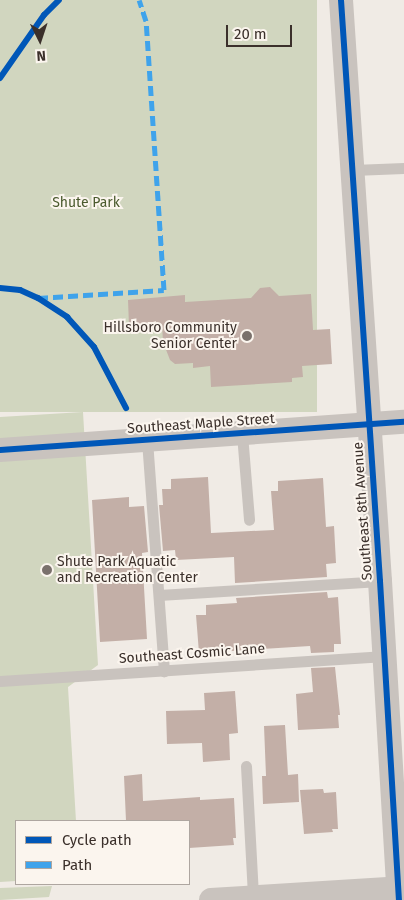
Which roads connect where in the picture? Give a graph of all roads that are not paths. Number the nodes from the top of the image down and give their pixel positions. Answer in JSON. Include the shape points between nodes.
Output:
{"nodes":[{"id":1,"x":341,"y":0,"type":"edge"},
{"id":2,"x":404,"y":168,"type":"edge"},
{"id":3,"x":353,"y":170,"type":"junction"},
{"id":4,"x":404,"y":422,"type":"edge"},
{"id":5,"x":370,"y":424,"type":"junction"},
{"id":6,"x":242,"y":434,"type":"junction"},
{"id":7,"x":148,"y":440,"type":"junction"},
{"id":8,"x":0,"y":450,"type":"edge"},
{"id":9,"x":249,"y":520,"type":"dead end"},
{"id":10,"x":380,"y":582,"type":"junction"},
{"id":11,"x":159,"y":596,"type":"junction"},
{"id":12,"x":385,"y":656,"type":"junction"},
{"id":13,"x":164,"y":671,"type":"junction"},
{"id":14,"x":0,"y":681,"type":"edge"},
{"id":15,"x":246,"y":766,"type":"dead end"},
{"id":16,"x":400,"y":892,"type":"edge"},
{"id":17,"x":253,"y":897,"type":"junction"},
{"id":18,"x":211,"y":900,"type":"edge"}],
"edges":[{"from":1,"to":3,"type":"street","name":"Southeast 8th Avenue"},
{"from":2,"to":3,"type":"lane"},
{"from":3,"to":5,"type":"street","name":"Southeast 8th Avenue"},
{"from":4,"to":5,"type":"street","name":"Southeast Maple Street"},
{"from":5,"to":6,"type":"street","name":"Southeast Maple Street"},
{"from":5,"to":10,"type":"street","name":"Southeast 8th Avenue"},
{"from":6,"to":7,"type":"street","name":"Southeast Maple Street"},
{"from":6,"to":9,"type":"lane"},
{"from":7,"to":8,"type":"street","name":"Southeast Maple Street"},
{"from":7,"to":11,"type":"lane"},
{"from":10,"to":11,"type":"lane"},
{"from":10,"to":12,"type":"street","name":"Southeast 8th Avenue"},
{"from":11,"to":13,"type":"lane"},
{"from":12,"to":13,"type":"lane","name":"Southeast Cosmic Lane"},
{"from":12,"to":16,"type":"street","name":"Southeast 8th Avenue"},
{"from":13,"to":14,"type":"lane","name":"Southeast Cosmic Lane"},
{"from":15,"to":17,"type":"lane"},
{"from":16,"to":17,"type":"street"},
{"from":17,"to":18,"type":"street"}]}
